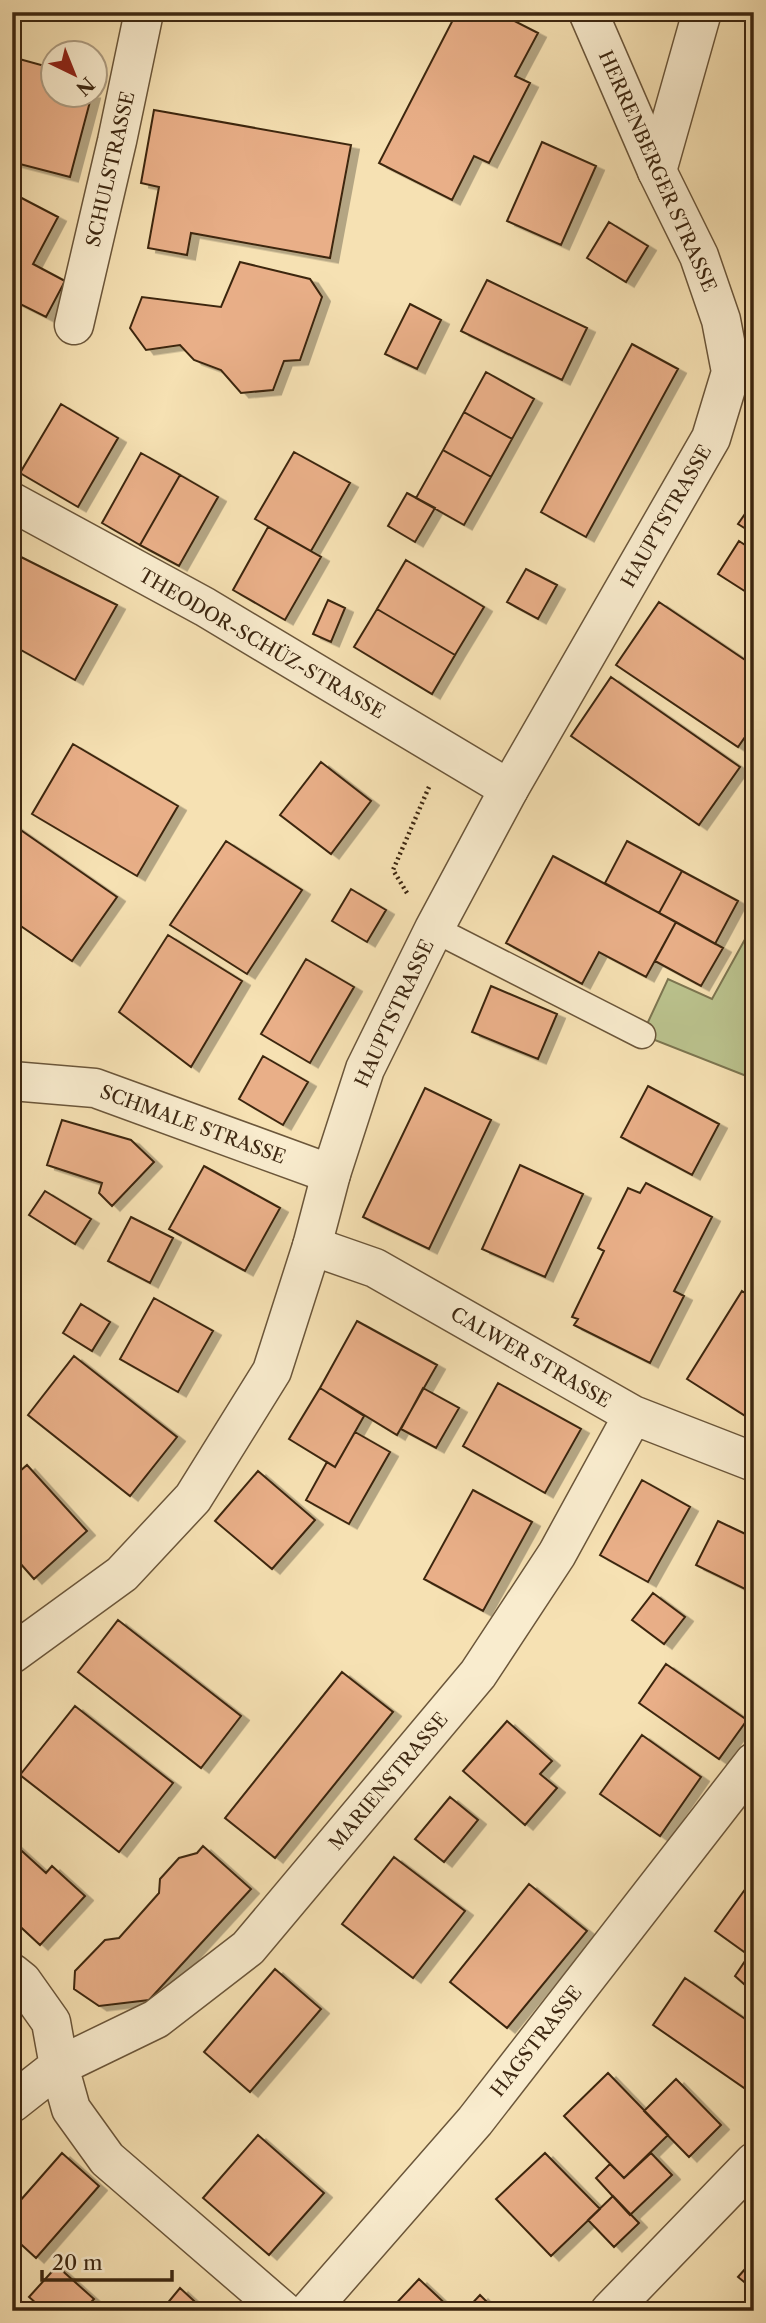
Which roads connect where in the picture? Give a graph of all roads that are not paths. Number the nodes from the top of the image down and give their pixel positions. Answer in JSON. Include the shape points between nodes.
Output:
{"nodes":[{"id":1,"x":144,"y":12,"type":"edge"},
{"id":2,"x":588,"y":12,"type":"edge"},
{"id":3,"x":702,"y":12,"type":"edge"},
{"id":4,"x":657,"y":171,"type":"junction"},
{"id":5,"x":74,"y":325,"type":"dead end"},
{"id":6,"x":743,"y":366,"type":"edge"},
{"id":7,"x":12,"y":502,"type":"edge"},
{"id":8,"x":509,"y":789,"type":"junction"},
{"id":9,"x":436,"y":926,"type":"junction"},
{"id":10,"x":642,"y":1035,"type":"dead end"},
{"id":11,"x":12,"y":1081,"type":"edge"},
{"id":12,"x":331,"y":1174,"type":"junction"},
{"id":13,"x":312,"y":1246,"type":"junction"},
{"id":14,"x":633,"y":1415,"type":"junction"},
{"id":15,"x":754,"y":1462,"type":"edge"},
{"id":16,"x":18,"y":1641,"type":"edge"},
{"id":17,"x":754,"y":1762,"type":"edge"},
{"id":18,"x":12,"y":1973,"type":"edge"},
{"id":19,"x":59,"y":2066,"type":"junction"},
{"id":20,"x":12,"y":2103,"type":"edge"},
{"id":21,"x":754,"y":2162,"type":"edge"},
{"id":22,"x":283,"y":2311,"type":"edge"},
{"id":23,"x":309,"y":2311,"type":"edge"},
{"id":24,"x":610,"y":2311,"type":"edge"}],
"edges":[{"from":1,"to":5,"type":"street","name":"SCHULSTRASSE"},
{"from":2,"to":4,"type":"street","name":"HERRENBERGER STRASSE"},
{"from":3,"to":4,"type":"street"},
{"from":4,"to":6,"type":"street","name":"HERRENBERGER STRASSE","via":[[699,256]]},
{"from":6,"to":8,"type":"street","name":"HAUPTSTRASSE","via":[[711,438]]},
{"from":7,"to":8,"type":"street","name":"THEODOR-SCHÜZ-STRASSE","via":[[205,607]]},
{"from":8,"to":9,"type":"street","name":"HAUPTSTRASSE"},
{"from":9,"to":10,"type":"lane"},
{"from":9,"to":12,"type":"street","name":"HAUPTSTRASSE","via":[[365,1069]]},
{"from":11,"to":12,"type":"street","name":"SCHMALE STRASSE","via":[[95,1088]]},
{"from":12,"to":13,"type":"street","name":"HAUPTSTRASSE"},
{"from":13,"to":14,"type":"street","name":"CALWER STRASSE","via":[[376,1268]]},
{"from":13,"to":16,"type":"street","name":"HAUPTSTRASSE","via":[[272,1371],[193,1498],[122,1574]]},
{"from":14,"to":15,"type":"street","name":"CALWER STRASSE"},
{"from":14,"to":19,"type":"street","name":"MARIENSTRASSE","via":[[557,1554],[478,1674],[248,1948],[156,2019]]},
{"from":17,"to":23,"type":"street","name":"HAGSTRASSE","via":[[475,2121]]},
{"from":18,"to":19,"type":"street","via":[[51,2022]]},
{"from":19,"to":20,"type":"street","name":"MARIENSTRASSE"},
{"from":19,"to":22,"type":"street","via":[[71,2109],[107,2159]]},
{"from":21,"to":24,"type":"street"}]}
